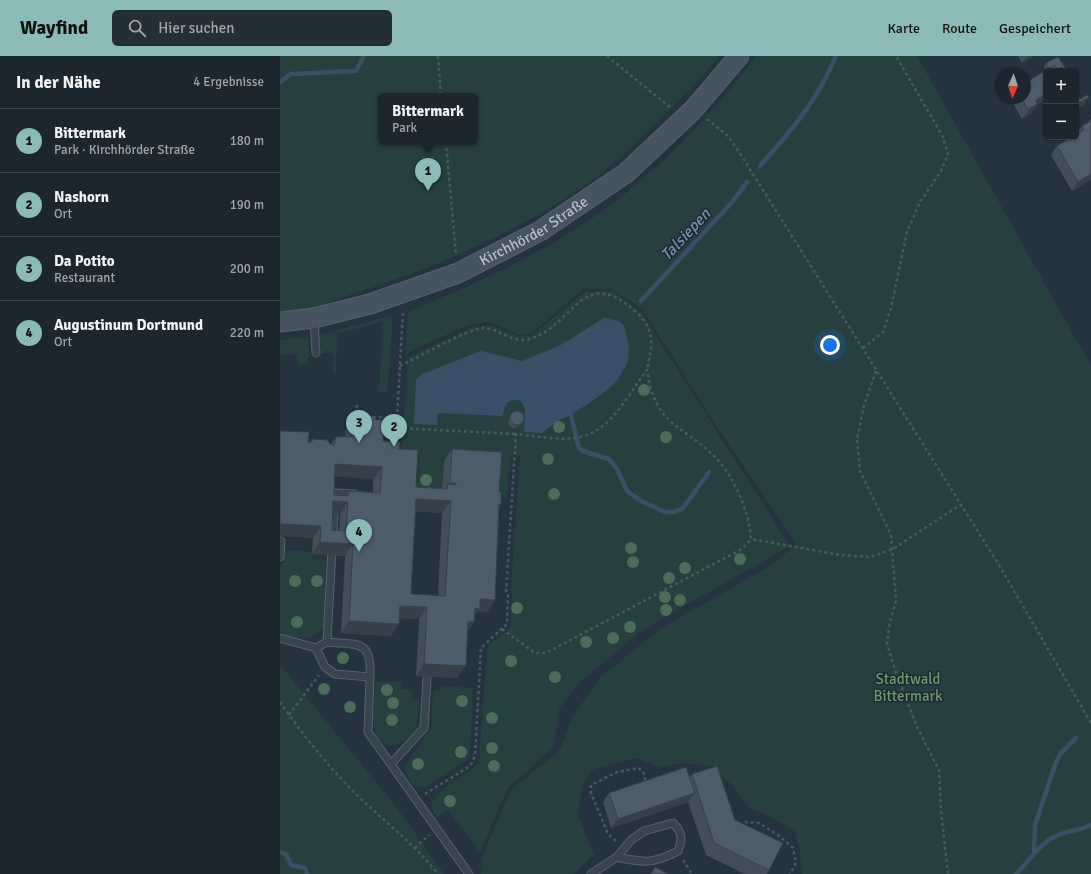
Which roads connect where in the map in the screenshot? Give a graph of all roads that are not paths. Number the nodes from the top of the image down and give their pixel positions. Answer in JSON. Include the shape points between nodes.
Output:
{"nodes":[{"id":1,"x":739,"y":56,"type":"edge"},
{"id":2,"x":314,"y":318,"type":"junction"},
{"id":3,"x":280,"y":322,"type":"edge"},
{"id":4,"x":316,"y":353,"type":"dead end"},
{"id":5,"x":365,"y":495,"type":"edge"},
{"id":6,"x":281,"y":541,"type":"edge"},
{"id":7,"x":280,"y":557,"type":"edge"},
{"id":8,"x":280,"y":638,"type":"edge"},
{"id":9,"x":327,"y":642,"type":"junction"},
{"id":10,"x":316,"y":648,"type":"junction"},
{"id":11,"x":370,"y":677,"type":"junction"},
{"id":12,"x":427,"y":679,"type":"edge"},
{"id":13,"x":391,"y":764,"type":"junction"},
{"id":14,"x":617,"y":857,"type":"junction"},
{"id":15,"x":469,"y":874,"type":"edge"},
{"id":16,"x":591,"y":874,"type":"edge"}],
"edges":[{"from":1,"to":2,"type":"main road","name":"Kirchhörder Straße","via":[[693,110],[626,173],[540,231],[458,273],[370,304]]},
{"from":2,"to":3,"type":"main road","name":"Kirchhörder Straße"},
{"from":2,"to":4,"type":"lane"},
{"from":5,"to":9,"type":"lane","via":[[335,493]]},
{"from":6,"to":7,"type":"lane"},
{"from":8,"to":10,"type":"lane"},
{"from":9,"to":10,"type":"lane"},
{"from":9,"to":11,"type":"lane","via":[[360,645],[368,651],[371,660]]},
{"from":10,"to":11,"type":"lane","via":[[325,667],[335,674]]},
{"from":11,"to":13,"type":"lane","via":[[368,732]]},
{"from":12,"to":13,"type":"lane","via":[[424,728]]},
{"from":13,"to":15,"type":"lane"},
{"from":14,"to":14,"type":"lane","via":[[631,840],[644,831],[673,823],[680,830],[682,841],[678,851],[666,857],[649,862]]},
{"from":14,"to":16,"type":"lane"}]}
